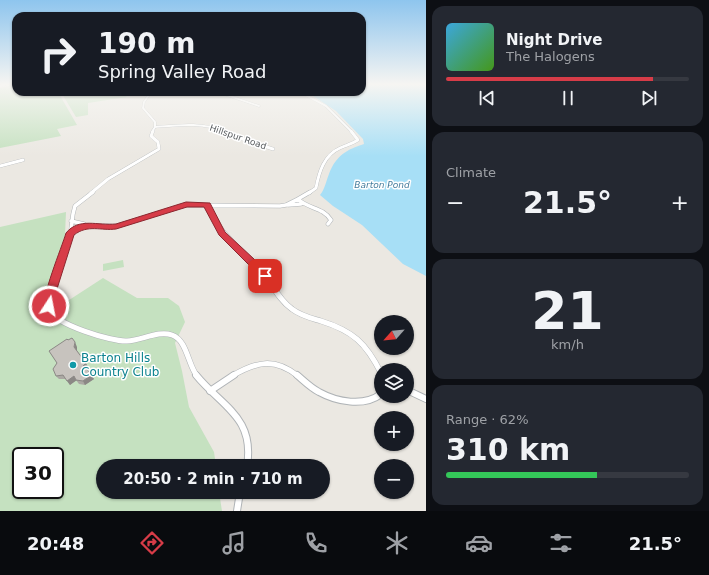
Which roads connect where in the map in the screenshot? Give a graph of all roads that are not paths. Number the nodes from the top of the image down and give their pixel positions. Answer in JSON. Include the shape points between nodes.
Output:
{"nodes":[{"id":1,"x":143,"y":108,"type":"edge"},
{"id":2,"x":328,"y":108,"type":"edge"},
{"id":3,"x":155,"y":127,"type":"junction"},
{"id":4,"x":273,"y":149,"type":"dead end"},
{"id":5,"x":23,"y":160,"type":"dead end"},
{"id":6,"x":0,"y":166,"type":"edge"},
{"id":7,"x":298,"y":199,"type":"junction"},
{"id":8,"x":302,"y":204,"type":"junction"},
{"id":9,"x":207,"y":205,"type":"junction"},
{"id":10,"x":286,"y":205,"type":"junction"},
{"id":11,"x":71,"y":221,"type":"junction"},
{"id":12,"x":328,"y":224,"type":"dead end"},
{"id":13,"x":87,"y":225,"type":"junction"},
{"id":14,"x":71,"y":233,"type":"junction"},
{"id":15,"x":376,"y":363,"type":"edge"},
{"id":16,"x":210,"y":392,"type":"junction"},
{"id":17,"x":414,"y":393,"type":"edge"},
{"id":18,"x":374,"y":398,"type":"edge"},
{"id":19,"x":426,"y":399,"type":"edge"},
{"id":20,"x":248,"y":459,"type":"edge"},
{"id":21,"x":239,"y":499,"type":"edge"},
{"id":22,"x":237,"y":511,"type":"edge"}],
"edges":[{"from":1,"to":3,"type":"street","via":[[155,122]]},
{"from":2,"to":7,"type":"street","via":[[358,140],[330,154],[320,169],[316,188]]},
{"from":3,"to":4,"type":"street","name":"Hillspur Road","via":[[189,124],[211,126]]},
{"from":3,"to":11,"type":"street","via":[[152,136],[160,149],[108,179],[75,206]]},
{"from":5,"to":6,"type":"street"},
{"from":7,"to":8,"type":"street"},
{"from":7,"to":10,"type":"street"},
{"from":8,"to":10,"type":"street"},
{"from":8,"to":12,"type":"street","via":[[326,213],[331,220]]},
{"from":9,"to":10,"type":"street"},
{"from":9,"to":13,"type":"street","via":[[186,204],[116,226]]},
{"from":9,"to":15,"type":"street","via":[[222,233],[258,266],[286,305],[294,311],[355,335]]},
{"from":11,"to":13,"type":"street"},
{"from":11,"to":14,"type":"street"},
{"from":13,"to":14,"type":"street"},
{"from":14,"to":16,"type":"street","via":[[50,292],[49,306],[52,315],[72,325],[123,341],[137,341],[169,334],[175,336],[195,374]]},
{"from":16,"to":18,"type":"street","via":[[248,368],[272,363],[287,369],[318,392],[329,396],[359,403]]},
{"from":16,"to":20,"type":"street","via":[[225,404],[246,433],[250,449]]},
{"from":17,"to":19,"type":"street"},
{"from":21,"to":22,"type":"street"}]}
